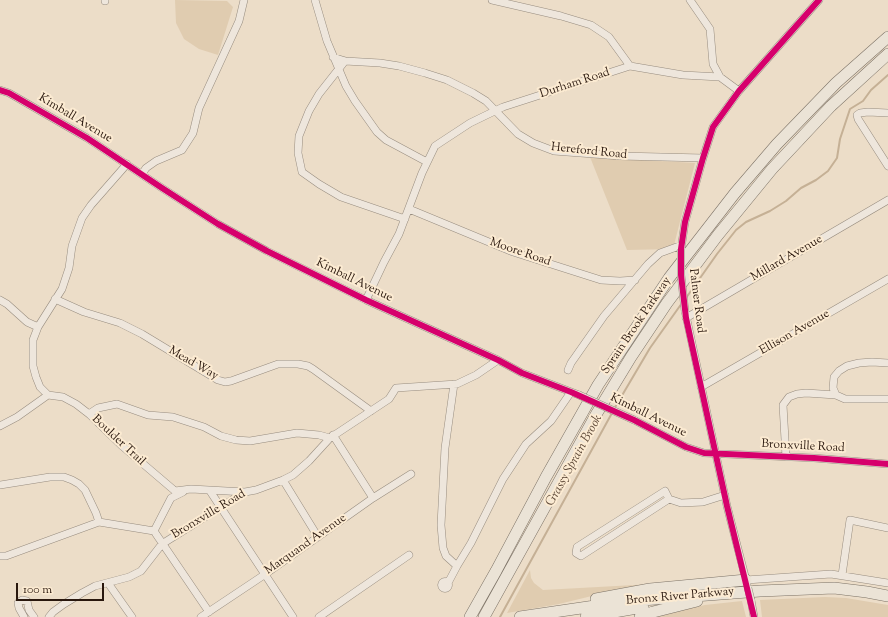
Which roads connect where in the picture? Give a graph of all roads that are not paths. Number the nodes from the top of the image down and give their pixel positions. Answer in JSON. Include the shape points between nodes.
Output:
{"nodes":[{"id":1,"x":244,"y":0,"type":"edge"},
{"id":2,"x":314,"y":0,"type":"edge"},
{"id":3,"x":492,"y":0,"type":"edge"},
{"id":4,"x":690,"y":0,"type":"edge"},
{"id":5,"x":819,"y":0,"type":"edge"},
{"id":6,"x":888,"y":37,"type":"edge"},
{"id":7,"x":888,"y":54,"type":"edge"},
{"id":8,"x":333,"y":57,"type":"junction"},
{"id":9,"x":625,"y":58,"type":"junction"},
{"id":10,"x":345,"y":61,"type":"junction"},
{"id":11,"x":630,"y":66,"type":"junction"},
{"id":12,"x":622,"y":68,"type":"junction"},
{"id":13,"x":338,"y":69,"type":"junction"},
{"id":14,"x":720,"y":77,"type":"junction"},
{"id":15,"x":0,"y":90,"type":"edge"},
{"id":16,"x":739,"y":91,"type":"junction"},
{"id":17,"x":496,"y":111,"type":"junction"},
{"id":18,"x":888,"y":113,"type":"edge"},
{"id":19,"x":703,"y":158,"type":"junction"},
{"id":20,"x":427,"y":162,"type":"junction"},
{"id":21,"x":127,"y":164,"type":"junction"},
{"id":22,"x":888,"y":166,"type":"edge"},
{"id":23,"x":142,"y":174,"type":"junction"},
{"id":24,"x":888,"y":200,"type":"edge"},
{"id":25,"x":409,"y":209,"type":"junction"},
{"id":26,"x":405,"y":219,"type":"junction"},
{"id":27,"x":682,"y":247,"type":"junction"},
{"id":28,"x":635,"y":280,"type":"junction"},
{"id":29,"x":886,"y":282,"type":"edge"},
{"id":30,"x":55,"y":299,"type":"junction"},
{"id":31,"x":0,"y":300,"type":"edge"},
{"id":32,"x":366,"y":300,"type":"junction"},
{"id":33,"x":685,"y":315,"type":"junction"},
{"id":34,"x":27,"y":322,"type":"junction"},
{"id":35,"x":38,"y":327,"type":"junction"},
{"id":36,"x":33,"y":340,"type":"junction"},
{"id":37,"x":498,"y":360,"type":"junction"},
{"id":38,"x":888,"y":363,"type":"edge"},
{"id":39,"x":568,"y":370,"type":"dead end"},
{"id":40,"x":454,"y":384,"type":"junction"},
{"id":41,"x":701,"y":387,"type":"junction"},
{"id":42,"x":571,"y":392,"type":"junction"},
{"id":43,"x":48,"y":395,"type":"junction"},
{"id":44,"x":836,"y":395,"type":"junction"},
{"id":45,"x":888,"y":399,"type":"edge"},
{"id":46,"x":371,"y":411,"type":"junction"},
{"id":47,"x":89,"y":414,"type":"junction"},
{"id":48,"x":0,"y":426,"type":"edge"},
{"id":49,"x":331,"y":436,"type":"junction"},
{"id":50,"x":716,"y":454,"type":"junction"},
{"id":51,"x":786,"y":457,"type":"junction"},
{"id":52,"x":888,"y":464,"type":"edge"},
{"id":53,"x":411,"y":474,"type":"dead end"},
{"id":54,"x":283,"y":480,"type":"junction"},
{"id":55,"x":0,"y":485,"type":"edge"},
{"id":56,"x":191,"y":489,"type":"junction"},
{"id":57,"x":210,"y":491,"type":"junction"},
{"id":58,"x":245,"y":492,"type":"junction"},
{"id":59,"x":725,"y":495,"type":"junction"},
{"id":60,"x":373,"y":498,"type":"junction"},
{"id":61,"x":669,"y":499,"type":"junction"},
{"id":62,"x":220,"y":507,"type":"junction"},
{"id":63,"x":632,"y":512,"type":"junction"},
{"id":64,"x":637,"y":520,"type":"junction"},
{"id":65,"x":99,"y":522,"type":"junction"},
{"id":66,"x":888,"y":528,"type":"edge"},
{"id":67,"x":154,"y":531,"type":"junction"},
{"id":68,"x":318,"y":537,"type":"junction"},
{"id":69,"x":162,"y":544,"type":"junction"},
{"id":70,"x":409,"y":555,"type":"dead end"},
{"id":71,"x":0,"y":556,"type":"edge"},
{"id":72,"x":457,"y":566,"type":"junction"},
{"id":73,"x":264,"y":574,"type":"junction"},
{"id":74,"x":842,"y":575,"type":"junction"},
{"id":75,"x":108,"y":583,"type":"junction"},
{"id":76,"x":448,"y":583,"type":"dead end"},
{"id":77,"x":888,"y":583,"type":"edge"},
{"id":78,"x":747,"y":584,"type":"junction"},
{"id":79,"x":888,"y":596,"type":"edge"},
{"id":80,"x":697,"y":601,"type":"junction"},
{"id":81,"x":888,"y":602,"type":"edge"},
{"id":82,"x":209,"y":612,"type":"junction"},
{"id":83,"x":540,"y":614,"type":"junction"},
{"id":84,"x":24,"y":617,"type":"edge"},
{"id":85,"x":34,"y":617,"type":"edge"},
{"id":86,"x":50,"y":617,"type":"edge"},
{"id":87,"x":131,"y":617,"type":"edge"},
{"id":88,"x":201,"y":617,"type":"edge"},
{"id":89,"x":293,"y":617,"type":"edge"},
{"id":90,"x":319,"y":617,"type":"edge"},
{"id":91,"x":470,"y":617,"type":"edge"},
{"id":92,"x":484,"y":617,"type":"edge"},
{"id":93,"x":520,"y":617,"type":"edge"},
{"id":94,"x":586,"y":617,"type":"edge"},
{"id":95,"x":640,"y":617,"type":"edge"},
{"id":96,"x":754,"y":617,"type":"edge"}],
"edges":[{"from":1,"to":23,"type":"street","via":[[239,21],[200,108],[193,133],[182,150],[146,168]]},
{"from":2,"to":8,"type":"street"},
{"from":3,"to":9,"type":"street","via":[[591,25],[609,37]]},
{"from":4,"to":14,"type":"street","via":[[710,29],[713,64]]},
{"from":5,"to":16,"type":"street","name":"Palmer Road"},
{"from":6,"to":91,"type":"highway","name":"Sprain Brook Parkway","via":[[836,83],[777,144],[669,278],[591,397]]},
{"from":7,"to":92,"type":"highway","name":"Sprain Brook Parkway","via":[[841,96],[786,153],[736,212],[675,292],[601,406]]},
{"from":8,"to":10,"type":"street","name":"Hereford Road"},
{"from":8,"to":13,"type":"street"},
{"from":9,"to":11,"type":"street"},
{"from":9,"to":12,"type":"street"},
{"from":10,"to":13,"type":"street"},
{"from":10,"to":17,"type":"street","name":"Hereford Road","via":[[425,72],[473,93]]},
{"from":11,"to":12,"type":"street","name":"Durham Road"},
{"from":11,"to":14,"type":"street","name":"Durham Road","via":[[683,75]]},
{"from":12,"to":17,"type":"street","name":"Durham Road"},
{"from":13,"to":20,"type":"street","via":[[355,101],[377,132],[386,140]]},
{"from":13,"to":26,"type":"street","via":[[318,94],[299,136],[298,153],[302,172],[341,197]]},
{"from":14,"to":16,"type":"street"},
{"from":15,"to":21,"type":"street","name":"Kimball Avenue","via":[[81,134]]},
{"from":16,"to":19,"type":"street","name":"Palmer Road","via":[[713,127]]},
{"from":17,"to":19,"type":"street","name":"Hereford Road","via":[[518,134],[554,151]]},
{"from":17,"to":20,"type":"street","name":"Durham Road","via":[[470,123],[435,146]]},
{"from":18,"to":22,"type":"street","via":[[868,112],[857,115]]},
{"from":19,"to":27,"type":"street","name":"Palmer Road","via":[[685,222]]},
{"from":20,"to":25,"type":"street","name":"Durham Road"},
{"from":21,"to":23,"type":"street","name":"Kimball Avenue"},
{"from":21,"to":30,"type":"street","via":[[82,218],[72,246],[62,289]]},
{"from":23,"to":32,"type":"street","name":"Kimball Avenue","via":[[224,227]]},
{"from":24,"to":33,"type":"street","name":"Millard Avenue"},
{"from":25,"to":26,"type":"street","name":"Durham Road"},
{"from":25,"to":28,"type":"street","name":"Moore Road","via":[[513,252],[601,280]]},
{"from":26,"to":32,"type":"street","name":"Durham Road","via":[[400,234]]},
{"from":27,"to":28,"type":"street","via":[[660,253]]},
{"from":27,"to":33,"type":"street","name":"Palmer Road","bridge":true,"via":[[681,275]]},
{"from":28,"to":39,"type":"street","via":[[604,316]]},
{"from":29,"to":41,"type":"street","name":"Ellison Avenue"},
{"from":30,"to":35,"type":"street"},
{"from":30,"to":46,"type":"street","name":"Mead Way","via":[[126,326],[218,380],[231,381],[278,364],[308,366]]},
{"from":31,"to":34,"type":"street"},
{"from":32,"to":37,"type":"street","name":"Kimball Avenue"},
{"from":33,"to":41,"type":"street","name":"Palmer Road"},
{"from":34,"to":35,"type":"street"},
{"from":34,"to":36,"type":"street"},
{"from":35,"to":36,"type":"street"},
{"from":36,"to":43,"type":"street","via":[[33,366],[40,387]]},
{"from":37,"to":40,"type":"street","name":"Bronxville Road","via":[[476,375]]},
{"from":37,"to":42,"type":"street","name":"Kimball Avenue","via":[[522,373]]},
{"from":38,"to":44,"type":"street","via":[[859,363],[839,371],[834,377],[833,388]]},
{"from":40,"to":46,"type":"street","name":"Bronxville Road","via":[[396,388],[389,399]]},
{"from":40,"to":72,"type":"street","via":[[445,448],[441,525],[446,556]]},
{"from":41,"to":50,"type":"street","name":"Palmer Road"},
{"from":42,"to":50,"type":"street","name":"Kimball Avenue","bridge":true,"via":[[686,447]]},
{"from":42,"to":72,"type":"street","via":[[550,421],[526,444],[503,479],[472,544]]},
{"from":43,"to":47,"type":"street","name":"Boulder Trail","via":[[63,397]]},
{"from":43,"to":48,"type":"street"},
{"from":44,"to":45,"type":"street","via":[[845,399]]},
{"from":44,"to":51,"type":"street","via":[[806,393],[789,397],[783,405]]},
{"from":46,"to":49,"type":"street","name":"Bronxville Road"},
{"from":47,"to":49,"type":"street","via":[[98,408],[117,404],[148,415],[173,417],[236,440],[250,441],[297,434]]},
{"from":47,"to":56,"type":"street","name":"Boulder Trail","via":[[172,489]]},
{"from":49,"to":54,"type":"street","name":"Bronxville Road","via":[[309,461]]},
{"from":49,"to":60,"type":"street"},
{"from":50,"to":51,"type":"street","name":"Bronxville Road"},
{"from":50,"to":59,"type":"street","name":"Palmer Road"},
{"from":51,"to":52,"type":"street","name":"Bronxville Road"},
{"from":53,"to":60,"type":"street","name":"Marquand Avenue"},
{"from":54,"to":58,"type":"street","name":"Bronxville Road"},
{"from":54,"to":68,"type":"street"},
{"from":55,"to":65,"type":"street","via":[[64,477],[85,490]]},
{"from":56,"to":57,"type":"street","name":"Boulder Trail"},
{"from":56,"to":67,"type":"street","via":[[171,498]]},
{"from":57,"to":58,"type":"street","name":"Boulder Trail"},
{"from":57,"to":62,"type":"street"},
{"from":58,"to":62,"type":"street","name":"Bronxville Road"},
{"from":59,"to":61,"type":"street","via":[[691,503]]},
{"from":59,"to":78,"type":"street","name":"Palmer Road"},
{"from":60,"to":68,"type":"street","name":"Marquand Avenue"},
{"from":61,"to":63,"type":"street","via":[[665,491]]},
{"from":61,"to":64,"type":"street"},
{"from":62,"to":69,"type":"street","name":"Bronxville Road"},
{"from":62,"to":73,"type":"street"},
{"from":63,"to":64,"type":"street"},
{"from":63,"to":64,"type":"street","via":[[577,547],[576,553],[581,556]]},
{"from":65,"to":67,"type":"street"},
{"from":65,"to":71,"type":"street"},
{"from":66,"to":74,"type":"street","via":[[850,520]]},
{"from":67,"to":69,"type":"street"},
{"from":68,"to":73,"type":"street","name":"Marquand Avenue"},
{"from":69,"to":75,"type":"street","name":"Bronxville Road","via":[[141,571]]},
{"from":69,"to":82,"type":"street"},
{"from":70,"to":90,"type":"street"},
{"from":72,"to":76,"type":"street"},
{"from":73,"to":82,"type":"street","name":"Marquand Avenue"},
{"from":73,"to":89,"type":"street"},
{"from":74,"to":77,"type":"street"},
{"from":74,"to":78,"type":"street","via":[[831,574]]},
{"from":75,"to":86,"type":"street","name":"Bronxville Road","via":[[82,593],[53,612]]},
{"from":75,"to":87,"type":"street"},
{"from":78,"to":83,"type":"highway","via":[[637,591]]},
{"from":78,"to":96,"type":"street","name":"Palmer Road","bridge":true},
{"from":79,"to":83,"type":"highway","name":"Bronx River Parkway","via":[[840,589],[791,589],[671,597]]},
{"from":80,"to":81,"type":"highway","name":"Bronx River Parkway","via":[[820,594],[856,596]]},
{"from":80,"to":94,"type":"highway","name":"Bronx River Parkway"},
{"from":80,"to":95,"type":"highway"},
{"from":82,"to":88,"type":"street","name":"Marquand Avenue"},
{"from":83,"to":93,"type":"highway","name":"Bronx River Parkway"},
{"from":84,"to":85,"type":"street","via":[[18,604],[22,600],[27,601]]}]}
